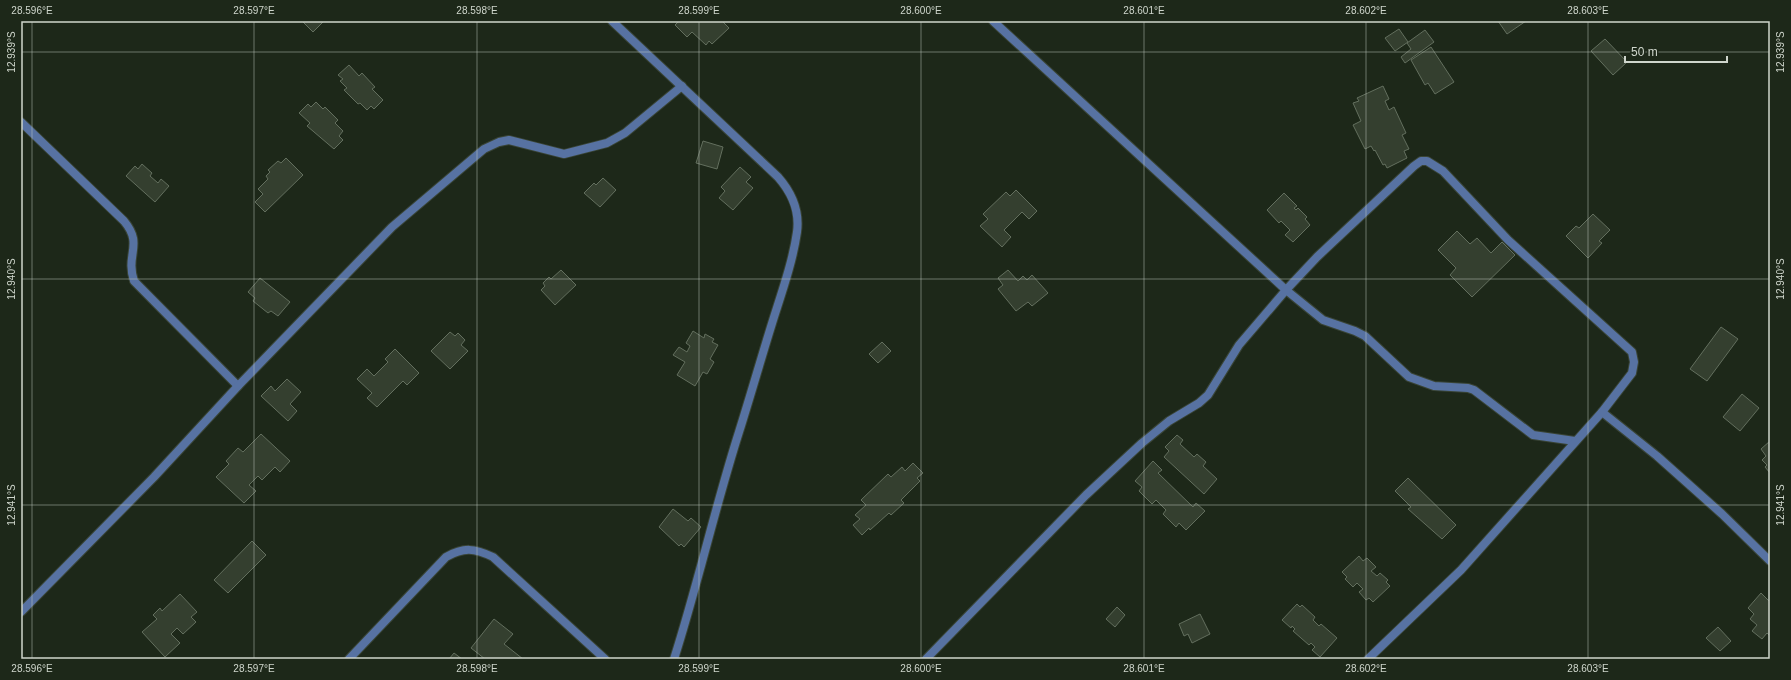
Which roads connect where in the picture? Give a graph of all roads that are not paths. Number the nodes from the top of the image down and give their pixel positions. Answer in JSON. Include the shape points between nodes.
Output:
{"nodes":[{"id":1,"x":612,"y":21,"type":"edge"},
{"id":2,"x":999,"y":23,"type":"edge"},
{"id":3,"x":682,"y":86,"type":"junction"},
{"id":4,"x":21,"y":122,"type":"edge"},
{"id":5,"x":1286,"y":290,"type":"junction"},
{"id":6,"x":238,"y":386,"type":"junction"},
{"id":7,"x":1602,"y":412,"type":"junction"},
{"id":8,"x":1575,"y":441,"type":"junction"},
{"id":9,"x":1770,"y":562,"type":"edge"},
{"id":10,"x":21,"y":612,"type":"edge"},
{"id":11,"x":349,"y":659,"type":"edge"},
{"id":12,"x":605,"y":659,"type":"edge"},
{"id":13,"x":674,"y":659,"type":"edge"},
{"id":14,"x":926,"y":659,"type":"edge"},
{"id":15,"x":1368,"y":659,"type":"edge"}],
"edges":[{"from":1,"to":3,"type":"street"},
{"from":2,"to":5,"type":"street"},
{"from":3,"to":6,"type":"street","via":[[625,133],[607,143],[564,154],[509,140],[484,149],[392,227]]},
{"from":3,"to":13,"type":"street","via":[[786,186],[795,202],[797,231],[786,280],[720,491]]},
{"from":4,"to":6,"type":"street","via":[[130,229],[134,238],[130,271],[134,281]]},
{"from":5,"to":7,"type":"street","via":[[1317,257],[1409,171],[1421,161],[1428,161],[1443,171],[1508,240],[1632,352],[1632,373]]},
{"from":5,"to":8,"type":"street","via":[[1323,320],[1365,336],[1409,377],[1434,386],[1474,390],[1533,435]]},
{"from":5,"to":14,"type":"street","via":[[1239,344],[1208,395],[1168,421],[1137,448],[1081,501]]},
{"from":6,"to":10,"type":"street","via":[[154,477]]},
{"from":7,"to":8,"type":"street"},
{"from":7,"to":9,"type":"street","via":[[1657,456],[1722,514]]},
{"from":8,"to":15,"type":"street","via":[[1461,570]]},
{"from":11,"to":12,"type":"street","via":[[446,557],[468,549],[481,551],[493,557]]}]}
